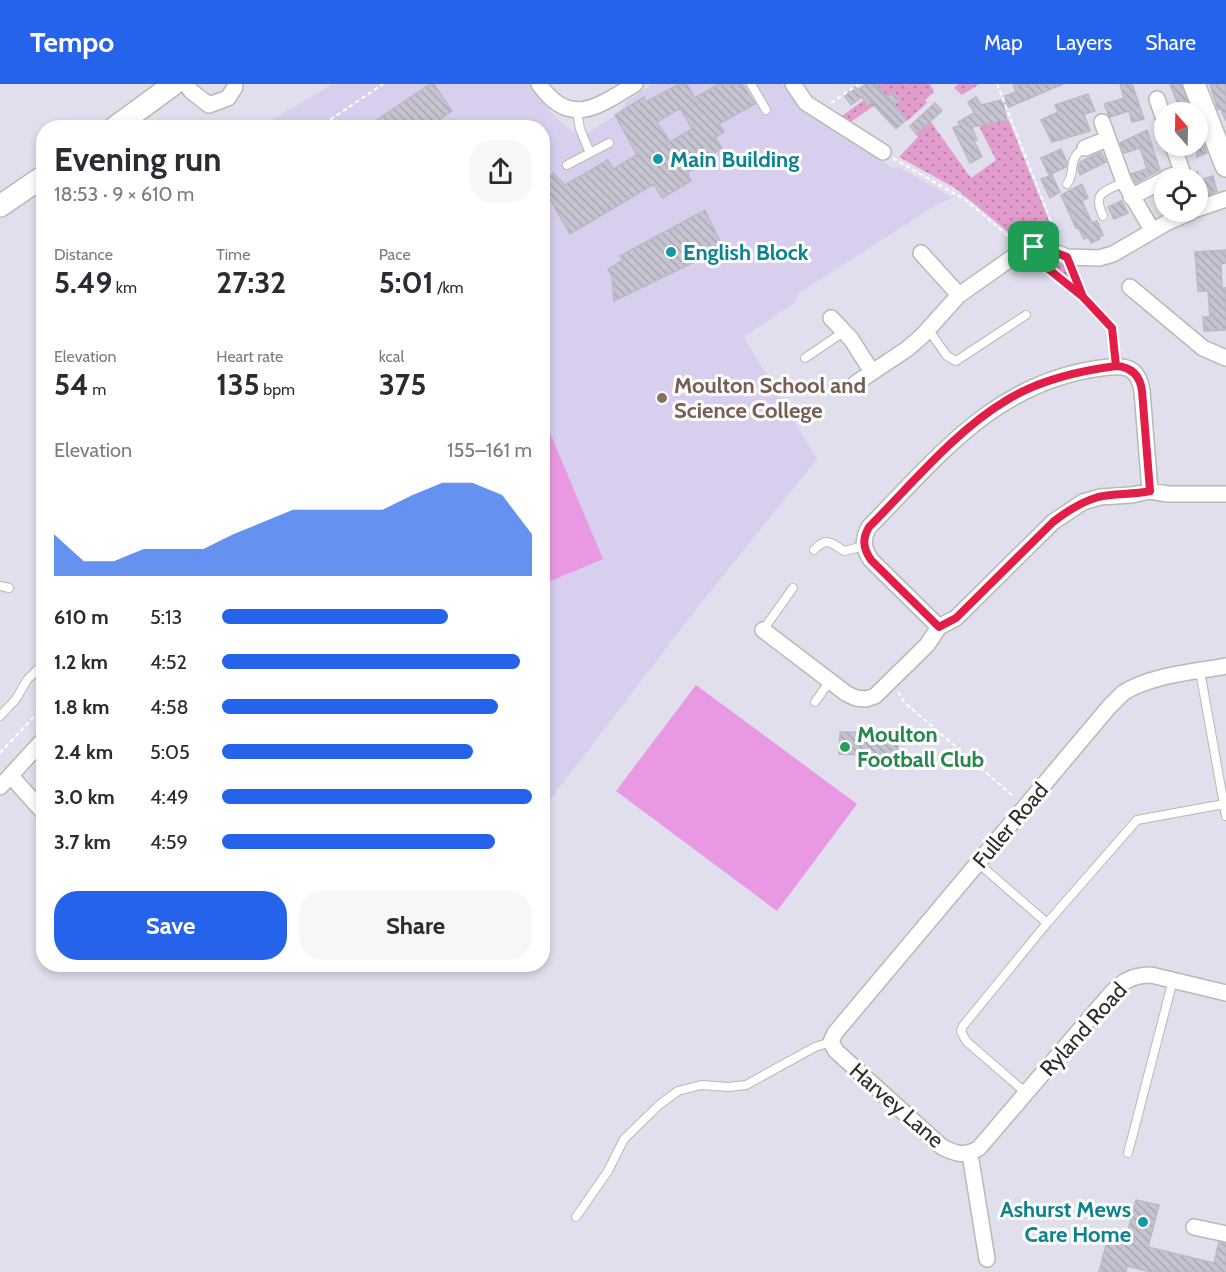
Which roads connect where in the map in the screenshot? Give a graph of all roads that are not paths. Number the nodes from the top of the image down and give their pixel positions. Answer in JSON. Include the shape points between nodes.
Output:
{"nodes":[{"id":1,"x":174,"y":84,"type":"edge"},
{"id":2,"x":186,"y":84,"type":"edge"},
{"id":3,"x":538,"y":84,"type":"edge"},
{"id":4,"x":634,"y":84,"type":"edge"},
{"id":5,"x":752,"y":84,"type":"edge"},
{"id":6,"x":794,"y":84,"type":"edge"},
{"id":7,"x":1194,"y":84,"type":"edge"},
{"id":8,"x":235,"y":87,"type":"dead end"},
{"id":9,"x":1157,"y":99,"type":"dead end"},
{"id":10,"x":1158,"y":102,"type":"edge"},
{"id":11,"x":766,"y":110,"type":"dead end"},
{"id":12,"x":577,"y":111,"type":"junction"},
{"id":13,"x":125,"y":120,"type":"edge"},
{"id":14,"x":1102,"y":122,"type":"dead end"},
{"id":15,"x":1107,"y":139,"type":"junction"},
{"id":16,"x":609,"y":143,"type":"dead end"},
{"id":17,"x":1085,"y":148,"type":"joint"},
{"id":18,"x":883,"y":152,"type":"road end"},
{"id":19,"x":590,"y":153,"type":"junction"},
{"id":20,"x":567,"y":165,"type":"dead end"},
{"id":21,"x":1226,"y":166,"type":"edge"},
{"id":22,"x":36,"y":182,"type":"edge"},
{"id":23,"x":1124,"y":182,"type":"junction"},
{"id":24,"x":1067,"y":184,"type":"dead end"},
{"id":25,"x":1154,"y":185,"type":"edge"},
{"id":26,"x":1131,"y":197,"type":"junction"},
{"id":27,"x":1226,"y":199,"type":"edge"},
{"id":28,"x":1208,"y":205,"type":"edge"},
{"id":29,"x":0,"y":206,"type":"edge"},
{"id":30,"x":1102,"y":216,"type":"dead end"},
{"id":31,"x":1169,"y":222,"type":"edge"},
{"id":32,"x":1152,"y":230,"type":"junction"},
{"id":33,"x":921,"y":253,"type":"dead end"},
{"id":34,"x":1130,"y":287,"type":"dead end"},
{"id":35,"x":959,"y":295,"type":"junction"},
{"id":36,"x":1026,"y":315,"type":"dead end"},
{"id":37,"x":831,"y":318,"type":"dead end"},
{"id":38,"x":928,"y":329,"type":"junction"},
{"id":39,"x":845,"y":331,"type":"junction"},
{"id":40,"x":805,"y":358,"type":"dead end"},
{"id":41,"x":1226,"y":358,"type":"edge"},
{"id":42,"x":872,"y":372,"type":"junction"},
{"id":43,"x":856,"y":383,"type":"dead end"},
{"id":44,"x":1150,"y":491,"type":"junction"},
{"id":45,"x":1226,"y":494,"type":"edge"},
{"id":46,"x":864,"y":546,"type":"junction"},
{"id":47,"x":814,"y":550,"type":"dead end"},
{"id":48,"x":0,"y":586,"type":"edge"},
{"id":49,"x":9,"y":588,"type":"dead end"},
{"id":50,"x":793,"y":588,"type":"dead end"},
{"id":51,"x":939,"y":627,"type":"junction"},
{"id":52,"x":763,"y":630,"type":"joint"},
{"id":53,"x":1226,"y":666,"type":"edge"},
{"id":54,"x":36,"y":671,"type":"edge"},
{"id":55,"x":1200,"y":671,"type":"junction"},
{"id":56,"x":830,"y":681,"type":"junction"},
{"id":57,"x":815,"y":702,"type":"dead end"},
{"id":58,"x":0,"y":716,"type":"edge"},
{"id":59,"x":36,"y":748,"type":"edge"},
{"id":60,"x":5,"y":782,"type":"edge"},
{"id":61,"x":1224,"y":804,"type":"junction"},
{"id":62,"x":36,"y":807,"type":"edge"},
{"id":63,"x":1226,"y":816,"type":"edge"},
{"id":64,"x":978,"y":863,"type":"junction"},
{"id":65,"x":1047,"y":923,"type":"junction"},
{"id":66,"x":1173,"y":980,"type":"junction"},
{"id":67,"x":1226,"y":993,"type":"edge"},
{"id":68,"x":831,"y":1042,"type":"junction"},
{"id":69,"x":1026,"y":1093,"type":"junction"},
{"id":70,"x":1128,"y":1153,"type":"dead end"},
{"id":71,"x":970,"y":1154,"type":"junction"},
{"id":72,"x":576,"y":1217,"type":"dead end"},
{"id":73,"x":1194,"y":1227,"type":"dead end"},
{"id":74,"x":1226,"y":1234,"type":"edge"},
{"id":75,"x":987,"y":1259,"type":"dead end"}],
"edges":[{"from":1,"to":13,"type":"street"},
{"from":2,"to":8,"type":"street","via":[[209,105],[228,98]]},
{"from":3,"to":12,"type":"street","via":[[555,102]]},
{"from":4,"to":12,"type":"street","via":[[599,106]]},
{"from":5,"to":11,"type":"lane"},
{"from":6,"to":18,"type":"street","via":[[806,103]]},
{"from":7,"to":21,"type":"street"},
{"from":9,"to":10,"type":"street"},
{"from":12,"to":19,"type":"lane"},
{"from":14,"to":15,"type":"street"},
{"from":15,"to":17,"type":"street"},
{"from":15,"to":23,"type":"street"},
{"from":16,"to":19,"type":"lane"},
{"from":17,"to":24,"type":"lane","via":[[1072,161],[1071,180]]},
{"from":19,"to":20,"type":"lane"},
{"from":22,"to":29,"type":"street"},
{"from":23,"to":26,"type":"street"},
{"from":23,"to":30,"type":"lane","via":[[1098,197]]},
{"from":25,"to":26,"type":"street"},
{"from":26,"to":32,"type":"street"},
{"from":27,"to":28,"type":"street"},
{"from":31,"to":32,"type":"street"},
{"from":32,"to":35,"type":"street","via":[[1100,258],[1067,257],[1041,247],[1025,250]]},
{"from":33,"to":35,"type":"street"},
{"from":34,"to":41,"type":"street","via":[[1203,348]]},
{"from":35,"to":38,"type":"street"},
{"from":36,"to":38,"type":"lane","via":[[956,361],[947,356]]},
{"from":37,"to":39,"type":"street"},
{"from":38,"to":42,"type":"street","via":[[907,349]]},
{"from":39,"to":40,"type":"lane"},
{"from":39,"to":42,"type":"street"},
{"from":42,"to":43,"type":"street"},
{"from":44,"to":45,"type":"street"},
{"from":44,"to":46,"type":"street","via":[[1141,384],[1124,367],[1093,369],[1027,389],[994,408],[869,527]]},
{"from":44,"to":51,"type":"street","via":[[1100,497],[1071,509],[956,618]]},
{"from":46,"to":47,"type":"lane","via":[[844,551],[821,542]]},
{"from":46,"to":51,"type":"street","via":[[871,560]]},
{"from":48,"to":49,"type":"lane"},
{"from":50,"to":52,"type":"lane"},
{"from":51,"to":56,"type":"street","via":[[927,645],[875,696],[856,698]]},
{"from":52,"to":56,"type":"street"},
{"from":53,"to":55,"type":"street","name":"Fuller Road"},
{"from":54,"to":58,"type":"lane"},
{"from":55,"to":61,"type":"lane"},
{"from":55,"to":64,"type":"street","name":"Fuller Road","via":[[1135,685],[1124,693]]},
{"from":56,"to":57,"type":"lane"},
{"from":59,"to":60,"type":"street"},
{"from":60,"to":62,"type":"street"},
{"from":61,"to":63,"type":"lane"},
{"from":61,"to":65,"type":"lane","via":[[1137,820]]},
{"from":64,"to":65,"type":"lane"},
{"from":64,"to":68,"type":"street","name":"Fuller Road"},
{"from":65,"to":69,"type":"lane","via":[[962,1031],[966,1041]]},
{"from":66,"to":67,"type":"street","name":"Ryland Road"},
{"from":66,"to":69,"type":"street","name":"Ryland Road","via":[[1140,975],[1125,981]]},
{"from":66,"to":70,"type":"lane"},
{"from":68,"to":71,"type":"street","name":"Harvey Lane","via":[[836,1051],[942,1147],[958,1155]]},
{"from":68,"to":72,"type":"lane","via":[[746,1085],[701,1084],[678,1091],[624,1139],[608,1171]]},
{"from":69,"to":71,"type":"street","name":"Ryland Road"},
{"from":71,"to":75,"type":"street"},
{"from":73,"to":74,"type":"street"}]}
